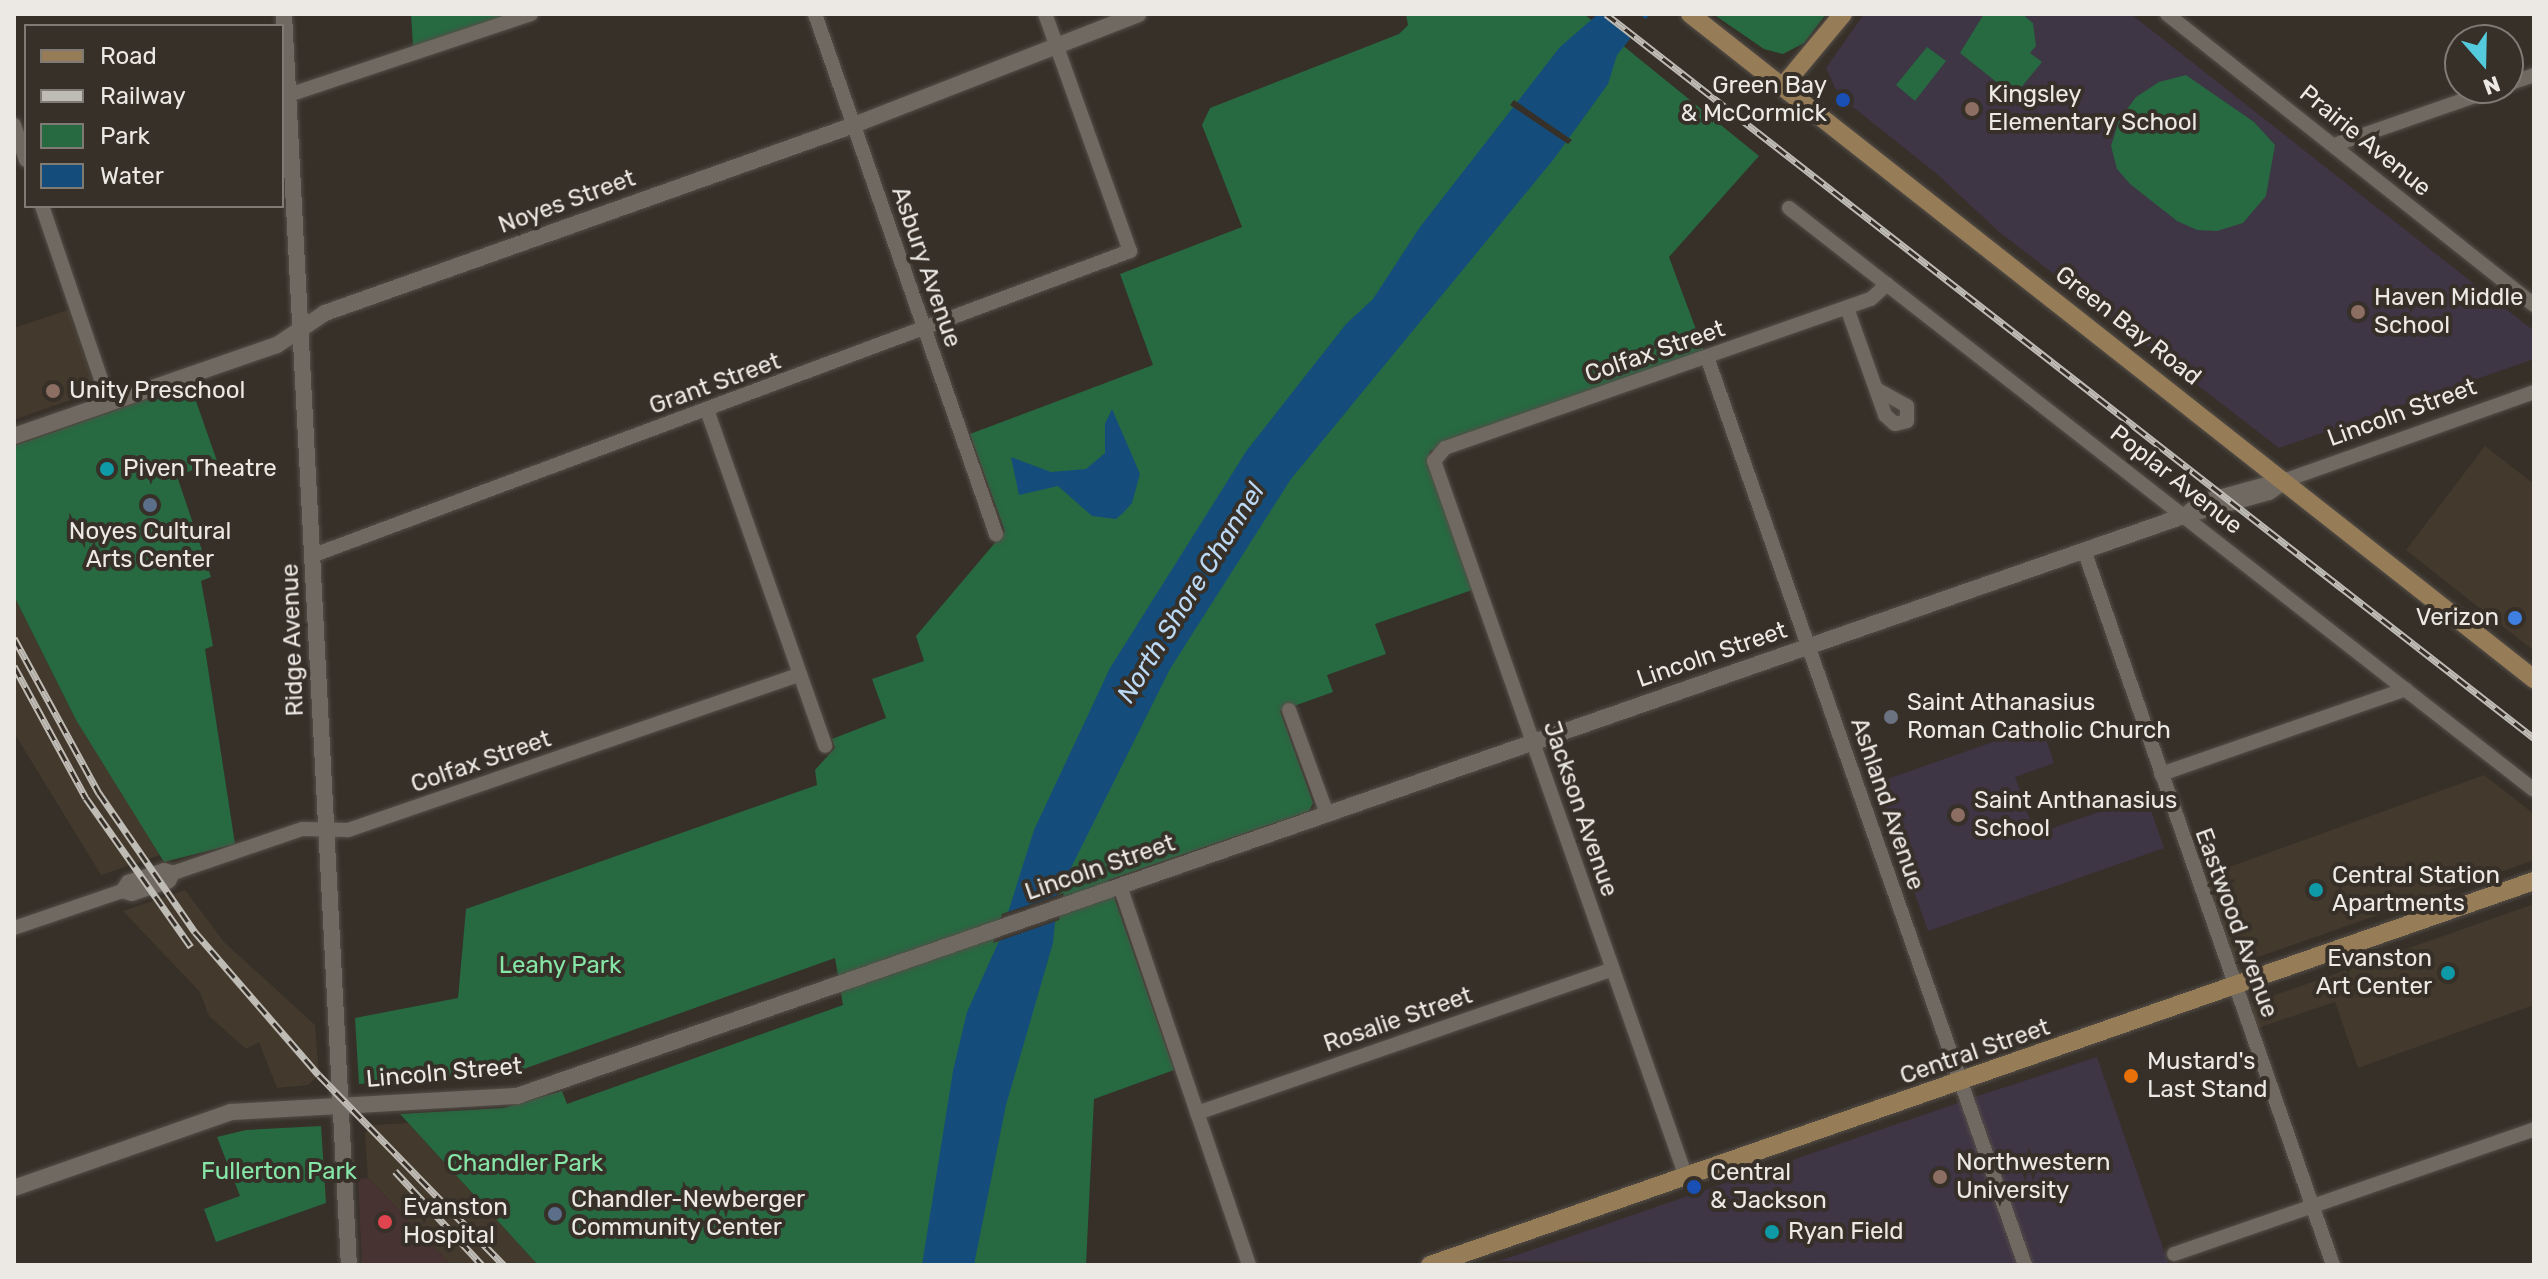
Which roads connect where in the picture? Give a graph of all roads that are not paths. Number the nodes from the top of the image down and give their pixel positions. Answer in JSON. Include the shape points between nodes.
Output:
{"nodes":[{"id":1,"x":284,"y":14,"type":"edge"},
{"id":2,"x":531,"y":14,"type":"edge"},
{"id":3,"x":815,"y":14,"type":"edge"},
{"id":4,"x":1045,"y":14,"type":"edge"},
{"id":5,"x":1138,"y":14,"type":"edge"},
{"id":6,"x":1690,"y":14,"type":"edge"},
{"id":7,"x":1843,"y":14,"type":"edge"},
{"id":8,"x":2167,"y":14,"type":"edge"},
{"id":9,"x":1056,"y":46,"type":"junction"},
{"id":10,"x":1783,"y":86,"type":"junction"},
{"id":11,"x":289,"y":95,"type":"junction"},
{"id":12,"x":2452,"y":104,"type":"edge"},
{"id":13,"x":14,"y":125,"type":"edge"},
{"id":14,"x":854,"y":125,"type":"junction"},
{"id":15,"x":2337,"y":144,"type":"junction"},
{"id":16,"x":24,"y":154,"type":"edge"},
{"id":17,"x":43,"y":208,"type":"edge"},
{"id":18,"x":1789,"y":208,"type":"dead end"},
{"id":19,"x":1887,"y":284,"type":"junction"},
{"id":20,"x":2534,"y":305,"type":"edge"},
{"id":21,"x":1847,"y":308,"type":"junction"},
{"id":22,"x":301,"y":329,"type":"junction"},
{"id":23,"x":925,"y":330,"type":"junction"},
{"id":24,"x":1707,"y":357,"type":"junction"},
{"id":25,"x":1876,"y":389,"type":"dead end"},
{"id":26,"x":2534,"y":392,"type":"edge"},
{"id":27,"x":109,"y":403,"type":"junction"},
{"id":28,"x":707,"y":410,"type":"junction"},
{"id":29,"x":14,"y":436,"type":"edge"},
{"id":30,"x":1436,"y":456,"type":"joint"},
{"id":31,"x":2286,"y":480,"type":"junction"},
{"id":32,"x":2186,"y":515,"type":"junction"},
{"id":33,"x":996,"y":534,"type":"dead end"},
{"id":34,"x":2084,"y":550,"type":"junction"},
{"id":35,"x":314,"y":555,"type":"junction"},
{"id":36,"x":1809,"y":646,"type":"junction"},
{"id":37,"x":800,"y":674,"type":"junction"},
{"id":38,"x":2534,"y":679,"type":"edge"},
{"id":39,"x":2406,"y":689,"type":"junction"},
{"id":40,"x":1289,"y":710,"type":"dead end"},
{"id":41,"x":1534,"y":742,"type":"junction"},
{"id":42,"x":825,"y":746,"type":"dead end"},
{"id":43,"x":2161,"y":774,"type":"junction"},
{"id":44,"x":2534,"y":790,"type":"edge"},
{"id":45,"x":1327,"y":814,"type":"junction"},
{"id":46,"x":325,"y":829,"type":"junction"},
{"id":47,"x":2534,"y":881,"type":"edge"},
{"id":48,"x":1120,"y":886,"type":"junction"},
{"id":49,"x":14,"y":928,"type":"edge"},
{"id":50,"x":1612,"y":969,"type":"junction"},
{"id":51,"x":2235,"y":986,"type":"junction"},
{"id":52,"x":1962,"y":1082,"type":"junction"},
{"id":53,"x":340,"y":1106,"type":"junction"},
{"id":54,"x":1197,"y":1113,"type":"junction"},
{"id":55,"x":2534,"y":1129,"type":"edge"},
{"id":56,"x":1686,"y":1177,"type":"junction"},
{"id":57,"x":14,"y":1188,"type":"edge"},
{"id":58,"x":2313,"y":1208,"type":"junction"},
{"id":59,"x":2174,"y":1254,"type":"dead end"},
{"id":60,"x":349,"y":1265,"type":"edge"},
{"id":61,"x":1249,"y":1265,"type":"edge"},
{"id":62,"x":1430,"y":1265,"type":"edge"},
{"id":63,"x":2025,"y":1265,"type":"edge"},
{"id":64,"x":2333,"y":1265,"type":"edge"}],
"edges":[{"from":1,"to":11,"type":"street","name":"Ridge Avenue"},
{"from":2,"to":11,"type":"street"},
{"from":3,"to":14,"type":"street","name":"Asbury Avenue"},
{"from":4,"to":9,"type":"street"},
{"from":5,"to":9,"type":"street","name":"Noyes Street"},
{"from":6,"to":10,"type":"main road","name":"Green Bay Road"},
{"from":7,"to":10,"type":"main road"},
{"from":8,"to":15,"type":"street","name":"Prairie Avenue"},
{"from":9,"to":14,"type":"street","name":"Noyes Street"},
{"from":9,"to":23,"type":"street","name":"Grant Street","via":[[1130,251]]},
{"from":10,"to":31,"type":"main road","name":"Green Bay Road"},
{"from":11,"to":22,"type":"street","name":"Ridge Avenue"},
{"from":12,"to":15,"type":"street"},
{"from":13,"to":16,"type":"street"},
{"from":14,"to":22,"type":"street","name":"Noyes Street","via":[[325,313]]},
{"from":14,"to":23,"type":"street","name":"Asbury Avenue"},
{"from":15,"to":20,"type":"street","name":"Prairie Avenue"},
{"from":17,"to":27,"type":"street"},
{"from":18,"to":19,"type":"street","name":"Poplar Avenue"},
{"from":19,"to":21,"type":"street","name":"Colfax Street","via":[[1871,299]]},
{"from":19,"to":32,"type":"street","name":"Poplar Avenue"},
{"from":21,"to":24,"type":"street","name":"Colfax Street"},
{"from":21,"to":25,"type":"street"},
{"from":22,"to":27,"type":"street","name":"Noyes Street","via":[[277,345]]},
{"from":22,"to":35,"type":"street","name":"Ridge Avenue"},
{"from":23,"to":28,"type":"street","name":"Grant Street"},
{"from":23,"to":33,"type":"street","name":"Asbury Avenue"},
{"from":24,"to":30,"type":"street","name":"Colfax Street"},
{"from":24,"to":36,"type":"street","name":"Ashland Avenue"},
{"from":26,"to":31,"type":"street","name":"Lincoln Street"},
{"from":27,"to":29,"type":"street","name":"Noyes Street"},
{"from":28,"to":35,"type":"street","name":"Grant Street"},
{"from":28,"to":37,"type":"street"},
{"from":30,"to":41,"type":"street","name":"Jackson Avenue"},
{"from":31,"to":32,"type":"street","name":"Lincoln Street","via":[[2256,496]]},
{"from":31,"to":38,"type":"main road","name":"Green Bay Road"},
{"from":32,"to":34,"type":"street","name":"Lincoln Street"},
{"from":32,"to":39,"type":"street","name":"Poplar Avenue"},
{"from":34,"to":36,"type":"street","name":"Lincoln Street"},
{"from":34,"to":43,"type":"street","name":"Eastwood Avenue"},
{"from":35,"to":46,"type":"street","name":"Ridge Avenue"},
{"from":36,"to":41,"type":"street","name":"Lincoln Street"},
{"from":36,"to":52,"type":"street","name":"Ashland Avenue"},
{"from":37,"to":42,"type":"street"},
{"from":37,"to":46,"type":"street","name":"Colfax Street","via":[[348,830]]},
{"from":39,"to":43,"type":"street"},
{"from":39,"to":44,"type":"street","name":"Poplar Avenue"},
{"from":40,"to":45,"type":"street"},
{"from":41,"to":45,"type":"street","name":"Lincoln Street"},
{"from":41,"to":50,"type":"street","name":"Jackson Avenue"},
{"from":43,"to":51,"type":"street","name":"Eastwood Avenue"},
{"from":45,"to":48,"type":"street","name":"Lincoln Street"},
{"from":46,"to":49,"type":"street","name":"Colfax Street","via":[[302,829],[173,873],[164,870],[128,882],[122,891]]},
{"from":46,"to":53,"type":"street","name":"Ridge Avenue"},
{"from":47,"to":51,"type":"main road","name":"Central Street"},
{"from":48,"to":53,"type":"street","name":"Lincoln Street","via":[[517,1096]]},
{"from":48,"to":54,"type":"street"},
{"from":50,"to":54,"type":"street","name":"Rosalie Street"},
{"from":50,"to":56,"type":"street","name":"Jackson Avenue"},
{"from":51,"to":52,"type":"main road","name":"Central Street"},
{"from":51,"to":58,"type":"street","name":"Eastwood Avenue"},
{"from":52,"to":56,"type":"main road","name":"Central Street"},
{"from":52,"to":63,"type":"street","name":"Ashland Avenue"},
{"from":53,"to":57,"type":"street","name":"Lincoln Street","via":[[220,1115]]},
{"from":53,"to":60,"type":"street","name":"Ridge Avenue"},
{"from":54,"to":61,"type":"street"},
{"from":55,"to":58,"type":"street"},
{"from":56,"to":62,"type":"main road","name":"Central Street"},
{"from":58,"to":59,"type":"street"},
{"from":58,"to":64,"type":"street","name":"Eastwood Avenue"}]}
